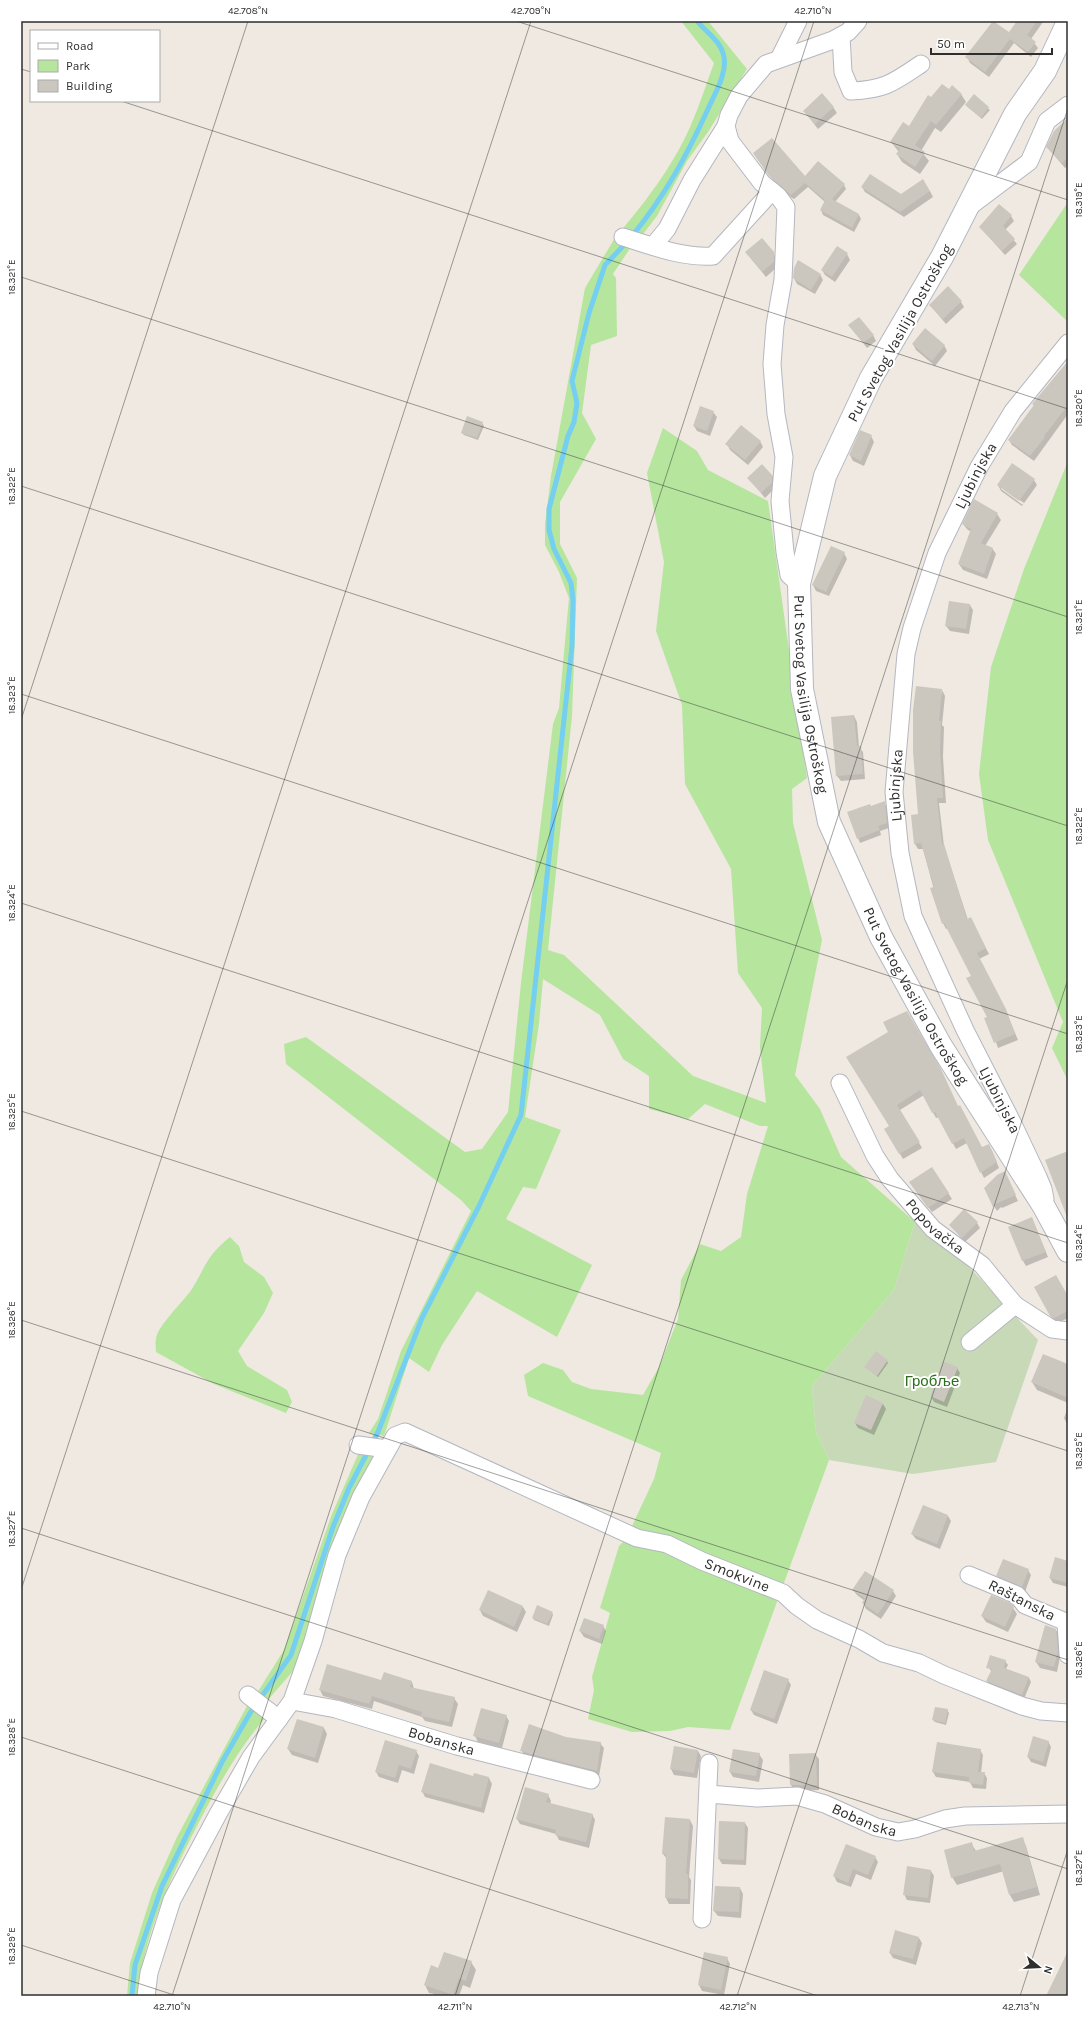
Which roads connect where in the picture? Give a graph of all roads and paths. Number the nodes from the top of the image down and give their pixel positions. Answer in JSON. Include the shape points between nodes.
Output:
{"nodes":[{"id":1,"x":798,"y":21,"type":"edge"},
{"id":2,"x":858,"y":21,"type":"edge"},
{"id":3,"x":1068,"y":22,"type":"edge"},
{"id":4,"x":841,"y":36,"type":"junction"},
{"id":5,"x":1068,"y":50,"type":"edge"},
{"id":6,"x":779,"y":59,"type":"junction"},
{"id":7,"x":921,"y":64,"type":"dead end"},
{"id":8,"x":1044,"y":71,"type":"junction"},
{"id":9,"x":1068,"y":105,"type":"edge"},
{"id":10,"x":726,"y":126,"type":"junction"},
{"id":11,"x":772,"y":191,"type":"junction"},
{"id":12,"x":967,"y":208,"type":"junction"},
{"id":13,"x":623,"y":237,"type":"dead end"},
{"id":14,"x":652,"y":246,"type":"junction"},
{"id":15,"x":1068,"y":342,"type":"edge"},
{"id":16,"x":799,"y":584,"type":"junction"},
{"id":17,"x":840,"y":1083,"type":"dead end"},
{"id":18,"x":1043,"y":1205,"type":"junction"},
{"id":19,"x":1068,"y":1251,"type":"edge"},
{"id":20,"x":1014,"y":1305,"type":"junction"},
{"id":21,"x":1068,"y":1331,"type":"edge"},
{"id":22,"x":970,"y":1342,"type":"dead end"},
{"id":23,"x":358,"y":1445,"type":"dead end"},
{"id":24,"x":384,"y":1448,"type":"junction"},
{"id":25,"x":969,"y":1575,"type":"dead end"},
{"id":26,"x":1068,"y":1655,"type":"edge"},
{"id":27,"x":248,"y":1696,"type":"dead end"},
{"id":28,"x":292,"y":1701,"type":"junction"},
{"id":29,"x":1068,"y":1713,"type":"edge"},
{"id":30,"x":279,"y":1719,"type":"junction"},
{"id":31,"x":709,"y":1763,"type":"dead end"},
{"id":32,"x":591,"y":1780,"type":"dead end"},
{"id":33,"x":709,"y":1794,"type":"junction"},
{"id":34,"x":1068,"y":1814,"type":"edge"},
{"id":35,"x":702,"y":1920,"type":"dead end"},
{"id":36,"x":146,"y":1996,"type":"edge"}],
"edges":[{"from":1,"to":6,"type":"street"},
{"from":2,"to":4,"type":"street"},
{"from":3,"to":8,"type":"street","name":"Put Svetog Vasilija Ostroškog"},
{"from":4,"to":6,"type":"street"},
{"from":4,"to":7,"type":"street","via":[[843,72],[851,91],[872,90],[891,84]]},
{"from":5,"to":8,"type":"street"},
{"from":6,"to":10,"type":"street","via":[[766,64],[750,82],[739,96]]},
{"from":8,"to":12,"type":"street","name":"Put Svetog Vasilija Ostroškog","via":[[1015,114]]},
{"from":9,"to":12,"type":"street","via":[[1047,121],[1028,162]]},
{"from":10,"to":11,"type":"street","via":[[730,141],[762,183]]},
{"from":10,"to":14,"type":"street","via":[[692,180],[666,229]]},
{"from":11,"to":14,"type":"street","via":[[712,256],[695,257]]},
{"from":11,"to":16,"type":"street","via":[[786,207],[783,280],[775,325],[772,364],[776,414],[784,457],[780,501],[789,575]]},
{"from":12,"to":16,"type":"street","name":"Put Svetog Vasilija Ostroškog","via":[[942,258],[871,378],[825,476]]},
{"from":13,"to":14,"type":"street"},
{"from":15,"to":18,"type":"street","name":"Ljubinjska","via":[[1013,411],[978,467],[937,553],[906,654],[894,792],[900,853],[914,916],[964,1030],[1038,1177],[1045,1196]]},
{"from":16,"to":18,"type":"street","name":"Put Svetog Vasilija Ostroškog","via":[[802,689],[829,822],[881,937],[941,1046]]},
{"from":17,"to":20,"type":"street","name":"Popovačka","via":[[875,1156],[890,1179],[933,1229],[982,1265]]},
{"from":18,"to":19,"type":"street","name":"Put Svetog Vasilija Ostroškog"},
{"from":20,"to":21,"type":"street","name":"Popovačka","via":[[1052,1329]]},
{"from":20,"to":22,"type":"street"},
{"from":23,"to":24,"type":"street"},
{"from":24,"to":28,"type":"street","via":[[360,1497],[337,1555],[313,1641]]},
{"from":24,"to":29,"type":"street","name":"Smokvine","via":[[395,1436],[405,1432],[637,1538],[667,1544],[782,1593],[817,1620],[883,1652],[919,1663],[1022,1706],[1041,1711]]},
{"from":25,"to":26,"type":"street","name":"Raštanska","via":[[1016,1595],[1025,1605],[1066,1622]]},
{"from":27,"to":30,"type":"street"},
{"from":28,"to":30,"type":"street"},
{"from":28,"to":32,"type":"street","name":"Bobanska","via":[[336,1709],[457,1746]]},
{"from":30,"to":36,"type":"street","via":[[251,1757],[172,1900],[149,1973]]},
{"from":31,"to":33,"type":"street"},
{"from":33,"to":34,"type":"street","name":"Bobanska","via":[[757,1798],[797,1796],[826,1804],[876,1827],[898,1832],[965,1816]]},
{"from":33,"to":35,"type":"street"}]}
